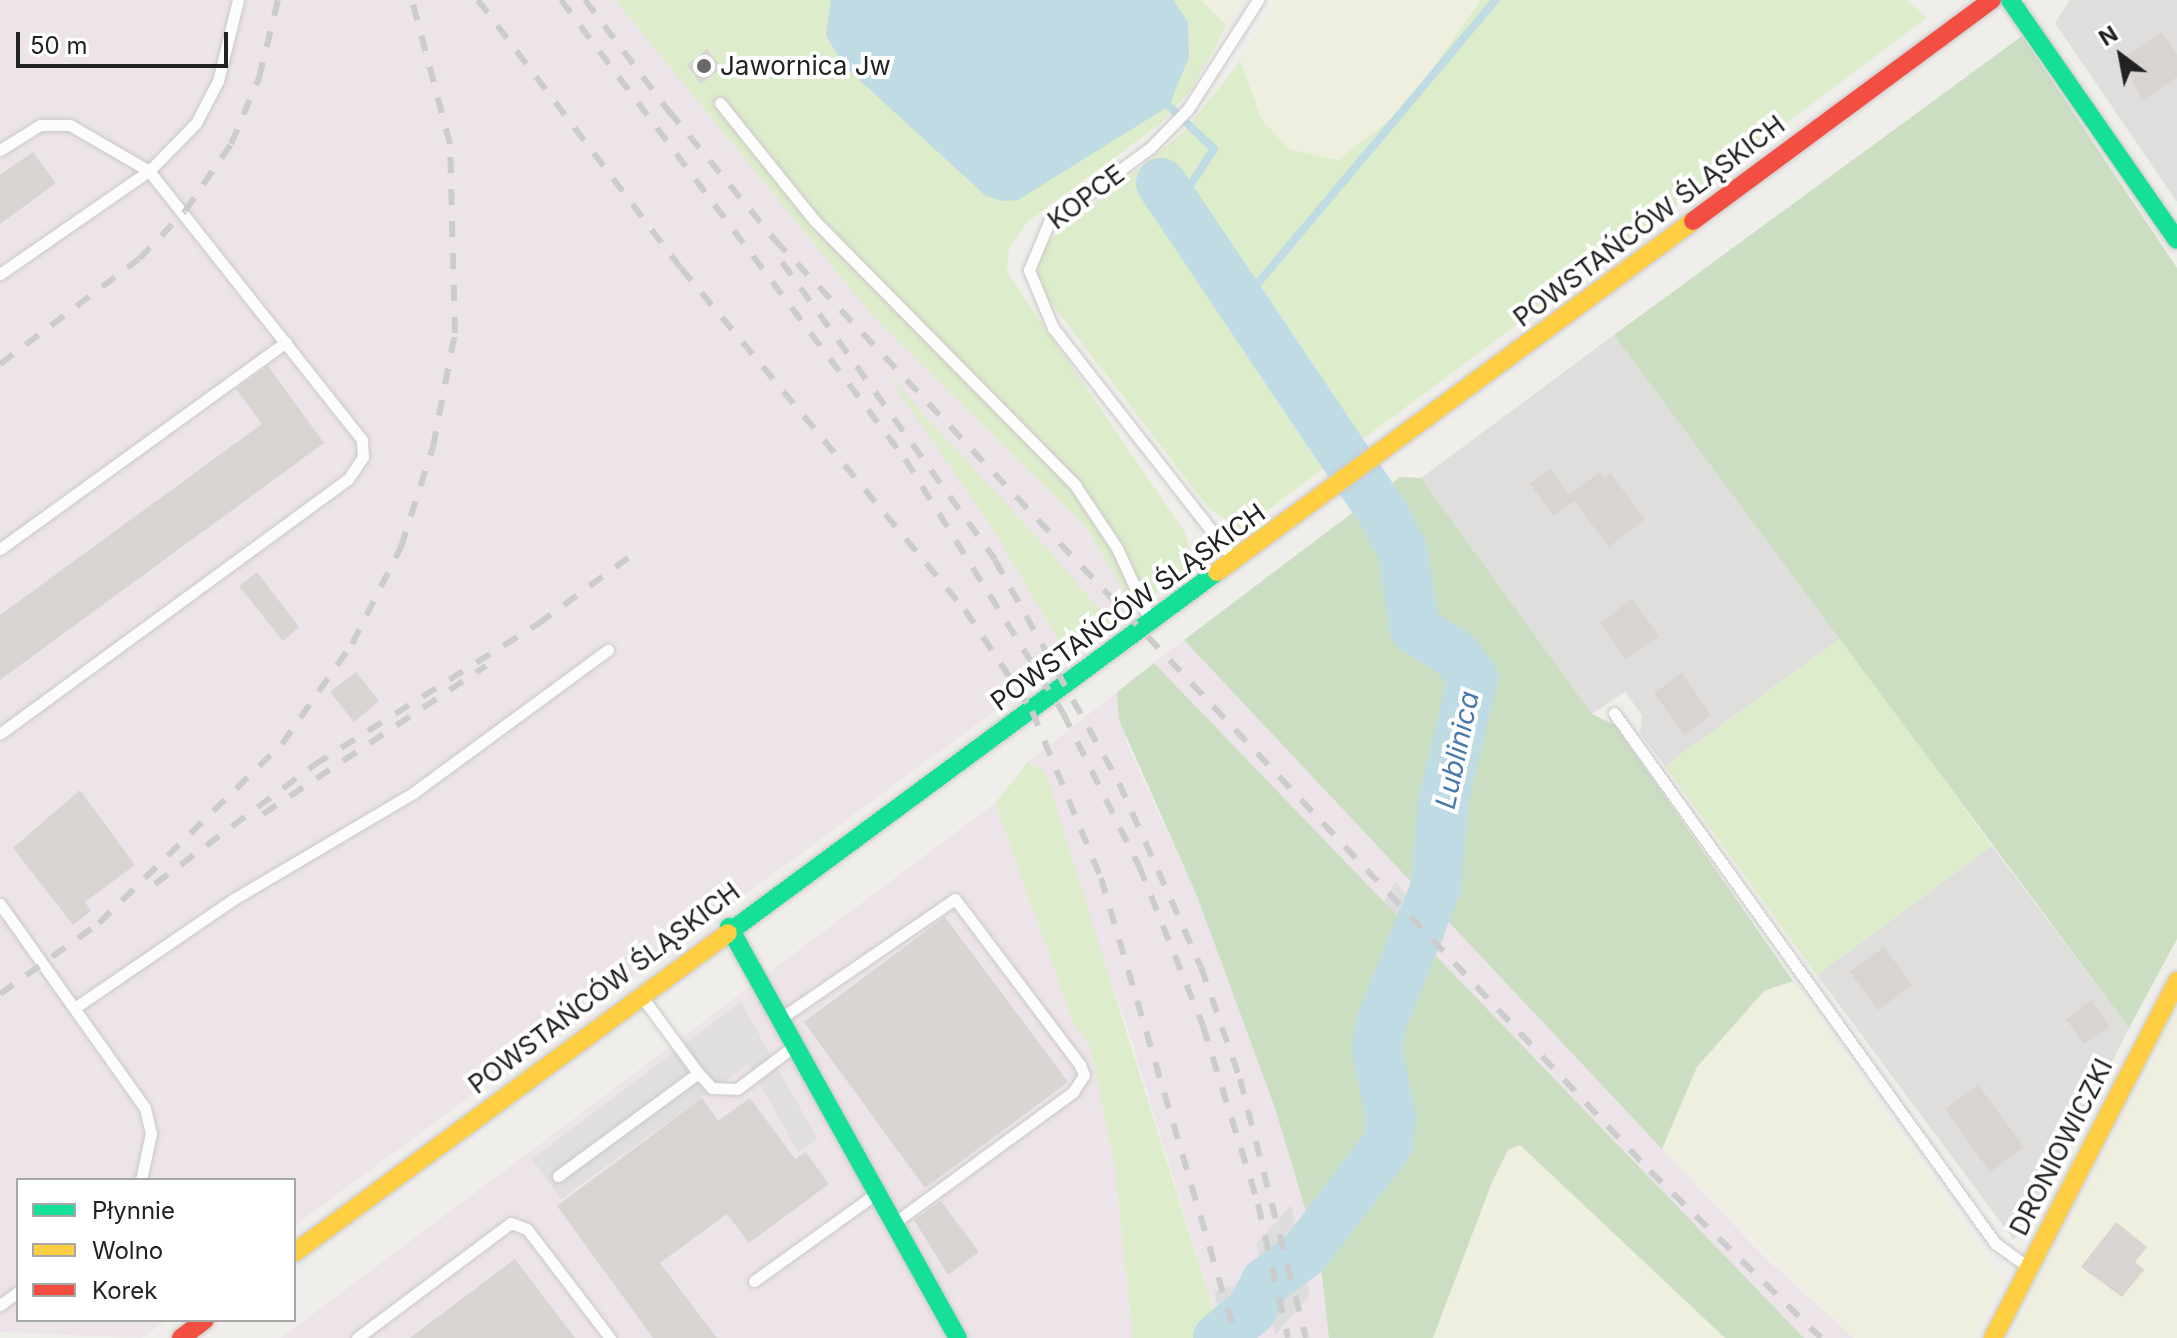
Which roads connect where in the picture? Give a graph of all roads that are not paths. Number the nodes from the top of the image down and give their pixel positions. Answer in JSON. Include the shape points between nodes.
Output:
{"nodes":[{"id":1,"x":238,"y":0,"type":"edge"},
{"id":2,"x":1258,"y":0,"type":"edge"},
{"id":3,"x":1992,"y":0,"type":"edge"},
{"id":4,"x":2010,"y":0,"type":"edge"},
{"id":5,"x":720,"y":103,"type":"dead end"},
{"id":6,"x":0,"y":150,"type":"edge"},
{"id":7,"x":149,"y":171,"type":"junction"},
{"id":8,"x":2177,"y":240,"type":"edge"},
{"id":9,"x":0,"y":274,"type":"edge"},
{"id":10,"x":286,"y":342,"type":"junction"},
{"id":11,"x":0,"y":549,"type":"edge"},
{"id":12,"x":1235,"y":561,"type":"junction"},
{"id":13,"x":1151,"y":622,"type":"junction"},
{"id":14,"x":608,"y":650,"type":"dead end"},
{"id":15,"x":1614,"y":713,"type":"dead end"},
{"id":16,"x":0,"y":734,"type":"edge"},
{"id":17,"x":0,"y":904,"type":"edge"},
{"id":18,"x":729,"y":927,"type":"junction"},
{"id":19,"x":2177,"y":981,"type":"edge"},
{"id":20,"x":639,"y":994,"type":"junction"},
{"id":21,"x":76,"y":1007,"type":"junction"},
{"id":22,"x":780,"y":1019,"type":"junction"},
{"id":23,"x":795,"y":1046,"type":"junction"},
{"id":24,"x":698,"y":1073,"type":"junction"},
{"id":25,"x":558,"y":1176,"type":"dead end"},
{"id":26,"x":141,"y":1178,"type":"edge"},
{"id":27,"x":877,"y":1193,"type":"junction"},
{"id":28,"x":894,"y":1223,"type":"junction"},
{"id":29,"x":296,"y":1251,"type":"edge"},
{"id":30,"x":2029,"y":1267,"type":"junction"},
{"id":31,"x":754,"y":1281,"type":"dead end"},
{"id":32,"x":202,"y":1322,"type":"edge"},
{"id":33,"x":181,"y":1338,"type":"edge"},
{"id":34,"x":357,"y":1338,"type":"edge"},
{"id":35,"x":610,"y":1338,"type":"edge"},
{"id":36,"x":958,"y":1338,"type":"edge"},
{"id":37,"x":1993,"y":1338,"type":"edge"}],
"edges":[{"from":1,"to":7,"type":"lane","via":[[208,106]]},
{"from":2,"to":12,"type":"lane","name":"KOPCE","via":[[1176,124],[1049,222],[1037,235],[1029,270],[1053,328]]},
{"from":3,"to":12,"type":"main road","name":"POWSTAŃCÓW ŚLĄSKICH"},
{"from":4,"to":8,"type":"main road"},
{"from":5,"to":13,"type":"lane","via":[[815,221],[1075,485],[1117,548]]},
{"from":6,"to":7,"type":"lane","via":[[40,125],[70,125]]},
{"from":7,"to":9,"type":"lane"},
{"from":7,"to":10,"type":"lane"},
{"from":10,"to":11,"type":"lane"},
{"from":10,"to":16,"type":"lane","via":[[362,440],[363,457],[348,479]]},
{"from":12,"to":13,"type":"main road","name":"POWSTAŃCÓW ŚLĄSKICH"},
{"from":13,"to":18,"type":"main road","name":"POWSTAŃCÓW ŚLĄSKICH"},
{"from":14,"to":21,"type":"lane","via":[[424,786],[234,899]]},
{"from":15,"to":30,"type":"lane","via":[[1995,1243]]},
{"from":17,"to":21,"type":"lane"},
{"from":18,"to":20,"type":"main road","name":"POWSTAŃCÓW ŚLĄSKICH"},
{"from":18,"to":22,"type":"main road"},
{"from":19,"to":30,"type":"main road","name":"DRONIOWICZKI"},
{"from":20,"to":24,"type":"lane"},
{"from":20,"to":29,"type":"main road","name":"POWSTAŃCÓW ŚLĄSKICH"},
{"from":21,"to":26,"type":"lane","via":[[145,1108],[151,1133]]},
{"from":22,"to":23,"type":"main road"},
{"from":22,"to":28,"type":"lane","via":[[955,899],[1080,1065],[1084,1075],[1073,1092]]},
{"from":23,"to":24,"type":"lane","via":[[737,1089],[712,1088]]},
{"from":23,"to":27,"type":"main road"},
{"from":24,"to":25,"type":"lane"},
{"from":27,"to":28,"type":"main road"},
{"from":27,"to":31,"type":"lane"},
{"from":28,"to":36,"type":"main road"},
{"from":30,"to":37,"type":"main road","name":"DRONIOWICZKI"},
{"from":32,"to":33,"type":"main road"},
{"from":34,"to":35,"type":"lane","via":[[511,1223],[527,1229]]}]}
